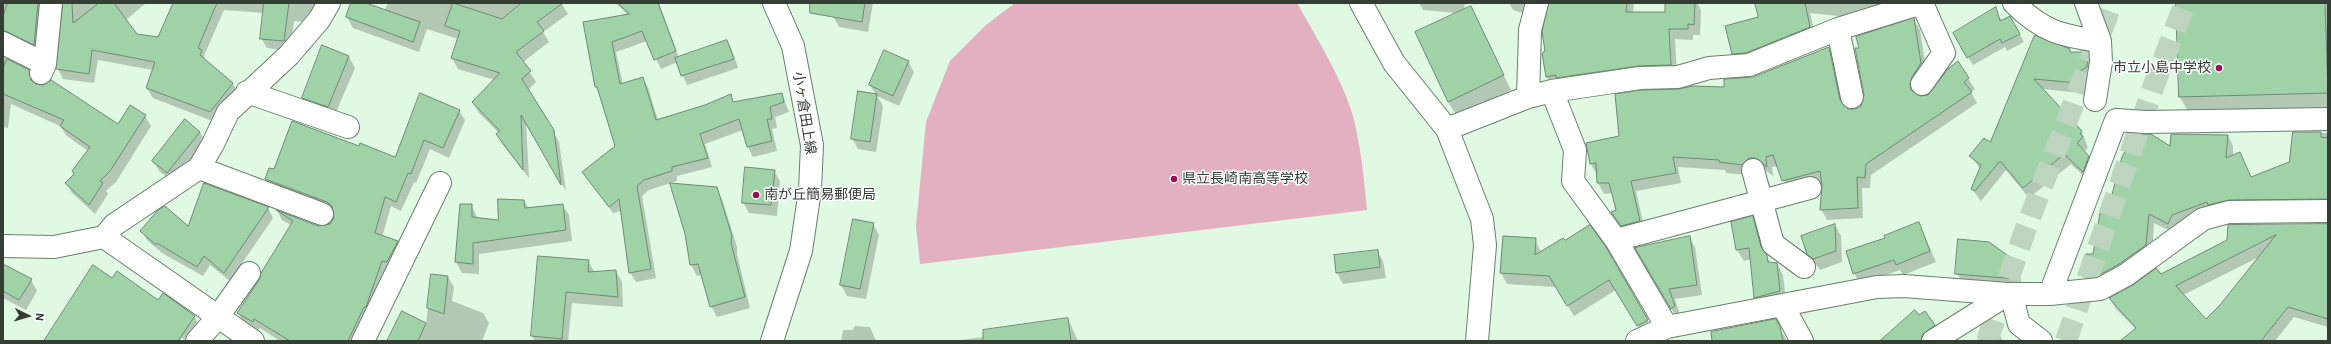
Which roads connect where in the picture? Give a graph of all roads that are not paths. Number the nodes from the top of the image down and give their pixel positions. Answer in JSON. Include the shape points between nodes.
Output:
{"nodes":[{"id":1,"x":51,"y":3,"type":"edge"},
{"id":2,"x":329,"y":3,"type":"edge"},
{"id":3,"x":774,"y":3,"type":"edge"},
{"id":4,"x":1361,"y":3,"type":"edge"},
{"id":5,"x":1537,"y":3,"type":"edge"},
{"id":6,"x":2014,"y":3,"type":"edge"},
{"id":7,"x":2086,"y":3,"type":"edge"},
{"id":8,"x":1838,"y":29,"type":"junction"},
{"id":9,"x":2100,"y":41,"type":"junction"},
{"id":10,"x":3,"y":43,"type":"edge"},
{"id":11,"x":1922,"y":84,"type":"dead end"},
{"id":12,"x":1552,"y":91,"type":"junction"},
{"id":13,"x":247,"y":92,"type":"junction"},
{"id":14,"x":1528,"y":97,"type":"junction"},
{"id":15,"x":1852,"y":97,"type":"dead end"},
{"id":16,"x":2095,"y":100,"type":"dead end"},
{"id":17,"x":2328,"y":120,"type":"edge"},
{"id":18,"x":348,"y":128,"type":"dead end"},
{"id":19,"x":1447,"y":129,"type":"junction"},
{"id":20,"x":199,"y":168,"type":"junction"},
{"id":21,"x":1753,"y":170,"type":"dead end"},
{"id":22,"x":440,"y":182,"type":"dead end"},
{"id":23,"x":1810,"y":188,"type":"dead end"},
{"id":24,"x":1762,"y":201,"type":"junction"},
{"id":25,"x":2328,"y":211,"type":"edge"},
{"id":26,"x":322,"y":214,"type":"dead end"},
{"id":27,"x":104,"y":237,"type":"junction"},
{"id":28,"x":1616,"y":240,"type":"junction"},
{"id":29,"x":3,"y":246,"type":"edge"},
{"id":30,"x":1804,"y":267,"type":"dead end"},
{"id":31,"x":249,"y":273,"type":"dead end"},
{"id":32,"x":2010,"y":294,"type":"junction"},
{"id":33,"x":2050,"y":294,"type":"junction"},
{"id":34,"x":1783,"y":306,"type":"junction"},
{"id":35,"x":217,"y":318,"type":"junction"},
{"id":36,"x":1667,"y":327,"type":"junction"},
{"id":37,"x":197,"y":341,"type":"edge"},
{"id":38,"x":253,"y":341,"type":"edge"},
{"id":39,"x":363,"y":341,"type":"edge"},
{"id":40,"x":772,"y":341,"type":"edge"},
{"id":41,"x":1477,"y":341,"type":"edge"},
{"id":42,"x":1637,"y":341,"type":"edge"},
{"id":43,"x":1802,"y":341,"type":"edge"},
{"id":44,"x":1933,"y":341,"type":"edge"},
{"id":45,"x":2041,"y":341,"type":"edge"}],
"edges":[{"from":1,"to":10,"type":"street","via":[[43,68]]},
{"from":2,"to":13,"type":"street","via":[[319,20],[289,55]]},
{"from":3,"to":40,"type":"street","name":"小ヶ倉田上線","via":[[793,46],[812,145],[810,190],[801,251]]},
{"from":4,"to":19,"type":"street","via":[[1394,63]]},
{"from":5,"to":14,"type":"street","via":[[1530,30]]},
{"from":6,"to":9,"type":"street","via":[[2033,21],[2067,37]]},
{"from":7,"to":9,"type":"street"},
{"from":8,"to":11,"type":"street","via":[[1922,3],[1944,53]]},
{"from":8,"to":12,"type":"street","via":[[1749,65],[1709,68],[1678,77],[1640,78]]},
{"from":8,"to":15,"type":"street"},
{"from":9,"to":16,"type":"street","via":[[2101,62]]},
{"from":12,"to":14,"type":"street"},
{"from":12,"to":28,"type":"street","via":[[1575,150],[1573,181]]},
{"from":13,"to":18,"type":"street"},
{"from":13,"to":20,"type":"street","via":[[228,112]]},
{"from":14,"to":19,"type":"street"},
{"from":17,"to":33,"type":"street","via":[[2116,120]]},
{"from":19,"to":41,"type":"street","via":[[1482,219],[1485,245]]},
{"from":20,"to":26,"type":"street"},
{"from":20,"to":27,"type":"street","via":[[114,225]]},
{"from":21,"to":24,"type":"street"},
{"from":22,"to":39,"type":"street"},
{"from":23,"to":24,"type":"street"},
{"from":24,"to":28,"type":"street"},
{"from":24,"to":30,"type":"street","via":[[1773,244]]},
{"from":25,"to":33,"type":"street","via":[[2229,212],[2203,219],[2126,275],[2100,289]]},
{"from":27,"to":29,"type":"street","via":[[54,247]]},
{"from":27,"to":35,"type":"street"},
{"from":28,"to":36,"type":"street"},
{"from":31,"to":35,"type":"street"},
{"from":32,"to":33,"type":"street"},
{"from":32,"to":34,"type":"street","via":[[1890,286]]},
{"from":32,"to":44,"type":"street"},
{"from":32,"to":45,"type":"street","via":[[2019,324]]},
{"from":34,"to":36,"type":"street"},
{"from":34,"to":43,"type":"street"},
{"from":35,"to":37,"type":"street"},
{"from":35,"to":38,"type":"street"},
{"from":36,"to":42,"type":"street"}]}
